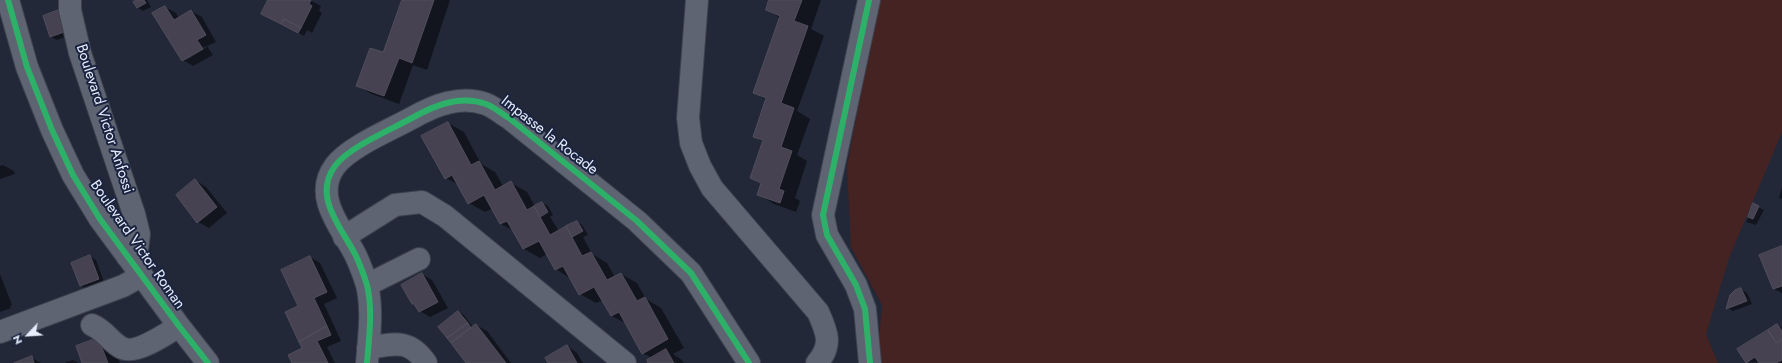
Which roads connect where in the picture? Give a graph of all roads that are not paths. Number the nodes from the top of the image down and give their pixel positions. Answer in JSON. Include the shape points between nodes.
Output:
{"nodes":[{"id":1,"x":8,"y":0,"type":"edge"},
{"id":2,"x":70,"y":0,"type":"edge"},
{"id":3,"x":697,"y":0,"type":"edge"},
{"id":4,"x":869,"y":0,"type":"edge"},
{"id":5,"x":344,"y":237,"type":"junction"},
{"id":6,"x":127,"y":256,"type":"junction"},
{"id":7,"x":419,"y":259,"type":"dead end"},
{"id":8,"x":141,"y":276,"type":"junction"},
{"id":9,"x":367,"y":285,"type":"junction"},
{"id":10,"x":92,"y":325,"type":"dead end"},
{"id":11,"x":179,"y":326,"type":"junction"},
{"id":12,"x":0,"y":332,"type":"edge"},
{"id":13,"x":367,"y":356,"type":"edge"},
{"id":14,"x":208,"y":363,"type":"edge"},
{"id":15,"x":426,"y":363,"type":"edge"},
{"id":16,"x":625,"y":363,"type":"edge"},
{"id":17,"x":749,"y":363,"type":"edge"},
{"id":18,"x":817,"y":363,"type":"edge"},
{"id":19,"x":870,"y":363,"type":"edge"}],
"edges":[{"from":1,"to":6,"type":"street","name":"Boulevard Victor Roman","via":[[27,67],[70,168],[100,220]]},
{"from":2,"to":6,"type":"street","name":"Boulevard Victor Anfossi","via":[[80,53],[139,234],[137,250]]},
{"from":3,"to":18,"type":"street","via":[[688,118],[691,143],[712,188],[818,312],[827,333],[825,354]]},
{"from":4,"to":19,"type":"street","via":[[823,215],[827,235],[856,285],[865,309]]},
{"from":5,"to":9,"type":"street","name":"Impasse la Rocade","via":[[356,256]]},
{"from":5,"to":16,"type":"street","via":[[396,204],[422,202],[445,216]]},
{"from":5,"to":17,"type":"street","name":"Impasse la Rocade","via":[[326,196],[328,177],[347,153],[428,109],[459,100],[487,104],[509,118],[637,221],[691,273]]},
{"from":6,"to":8,"type":"street","name":"Boulevard Victor Roman"},
{"from":7,"to":9,"type":"street"},
{"from":8,"to":11,"type":"street","name":"Boulevard Victor Roman"},
{"from":8,"to":12,"type":"street","via":[[123,286]]},
{"from":9,"to":13,"type":"street","name":"Impasse la Rocade","via":[[370,318]]},
{"from":10,"to":11,"type":"street","via":[[99,327],[122,348],[132,349],[153,342]]},
{"from":11,"to":14,"type":"street","name":"Boulevard Victor Roman"},
{"from":13,"to":15,"type":"street","name":"Impasse la Rocade","via":[[400,343],[420,354]]}]}
